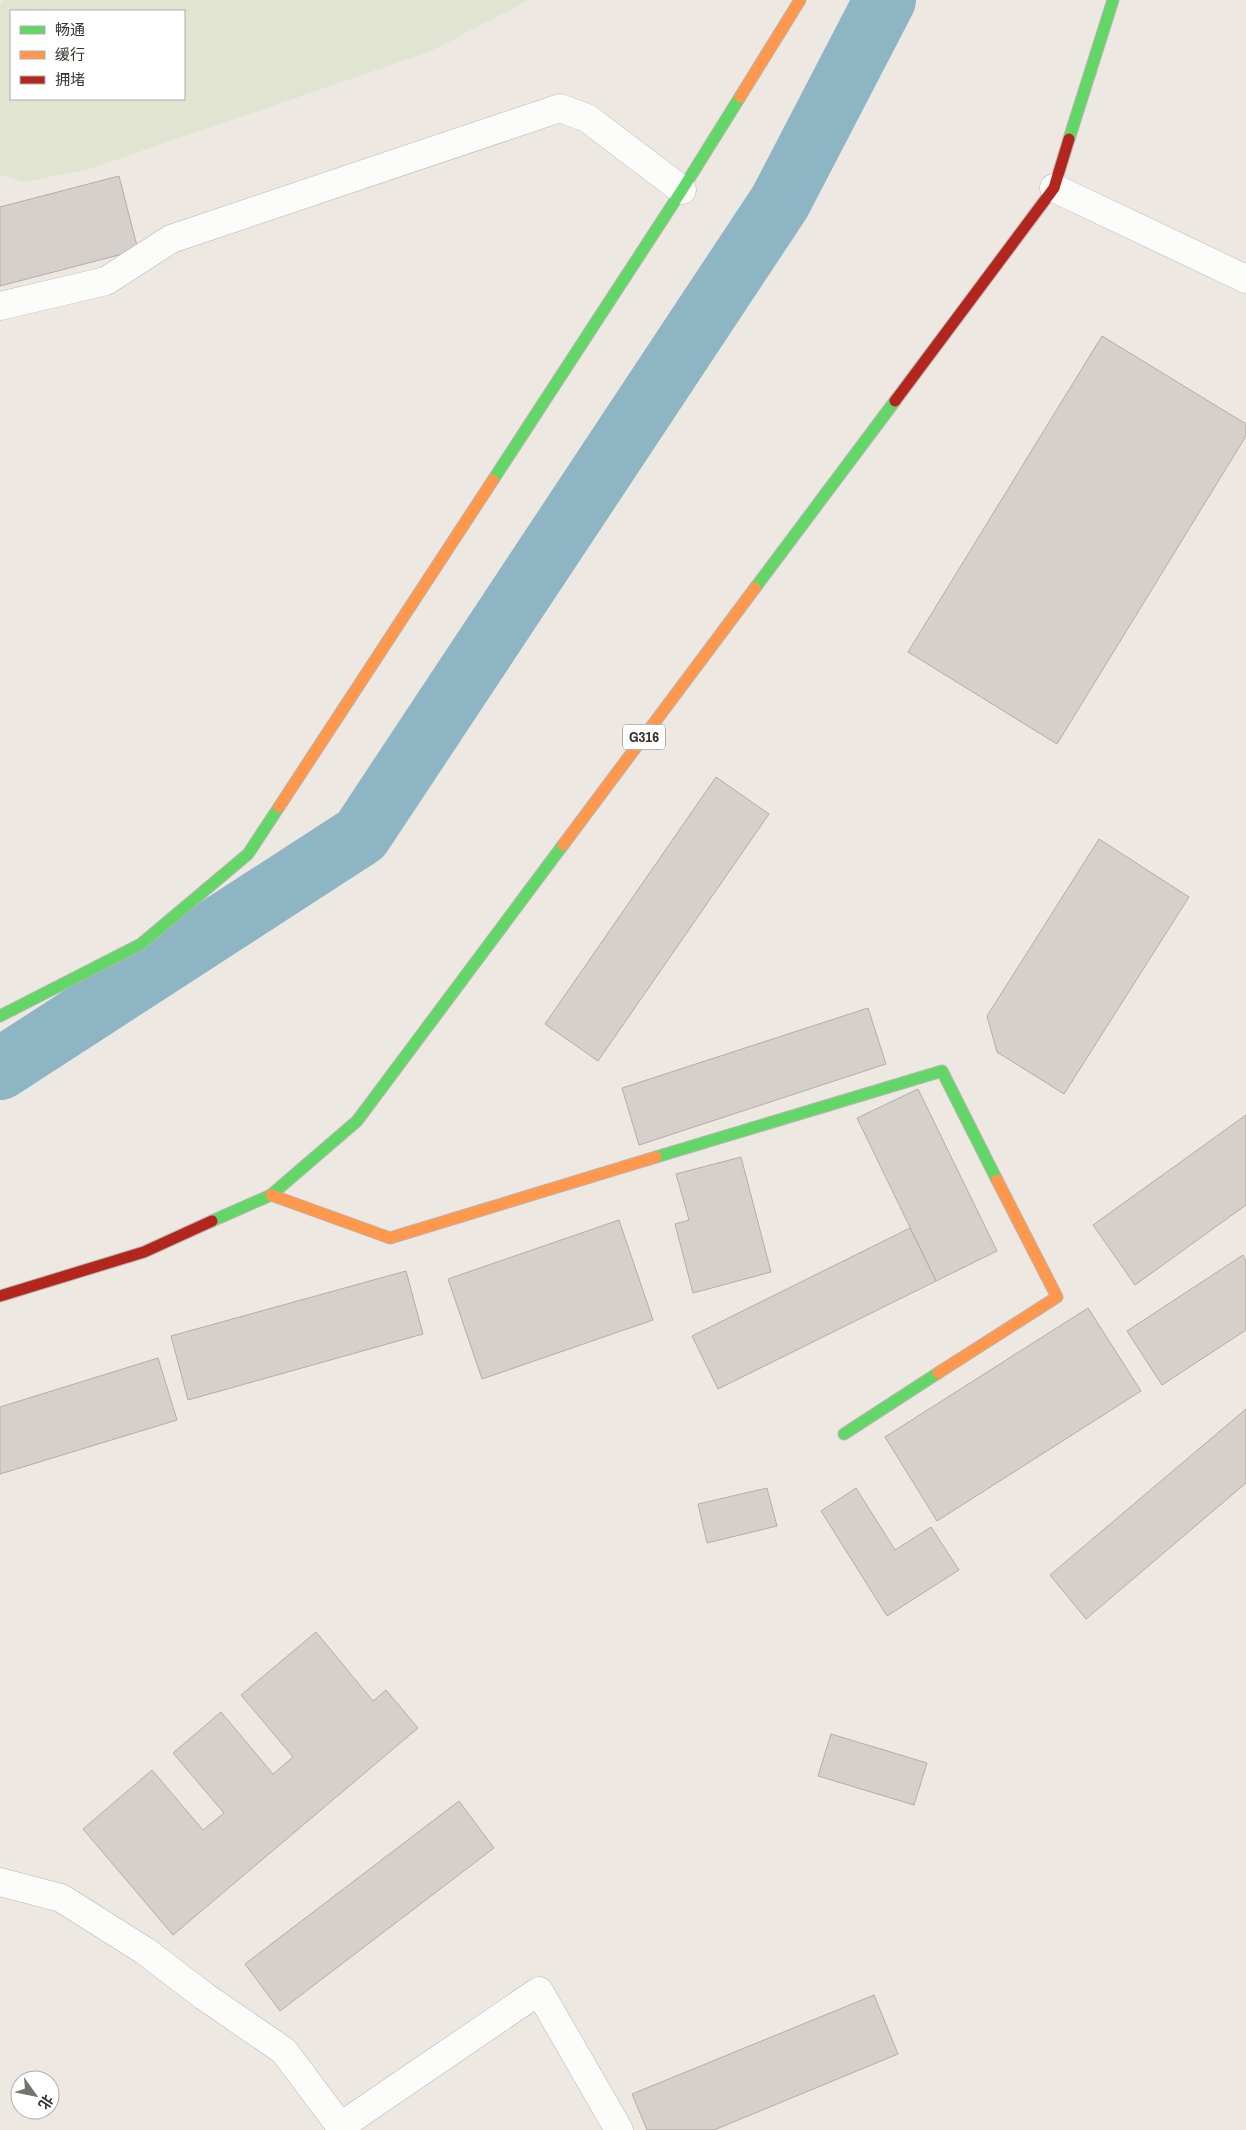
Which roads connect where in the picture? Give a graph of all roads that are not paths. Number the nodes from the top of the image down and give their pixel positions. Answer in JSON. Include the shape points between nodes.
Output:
{"nodes":[{"id":1,"x":800,"y":0,"type":"edge"},
{"id":2,"x":1113,"y":0,"type":"edge"},
{"id":3,"x":1054,"y":188,"type":"junction"},
{"id":4,"x":682,"y":190,"type":"junction"},
{"id":5,"x":1246,"y":279,"type":"edge"},
{"id":6,"x":0,"y":306,"type":"edge"},
{"id":7,"x":0,"y":1016,"type":"edge"},
{"id":8,"x":272,"y":1195,"type":"junction"},
{"id":9,"x":0,"y":1296,"type":"edge"},
{"id":10,"x":844,"y":1434,"type":"dead end"},
{"id":11,"x":0,"y":1882,"type":"edge"},
{"id":12,"x":342,"y":2128,"type":"edge"},
{"id":13,"x":620,"y":2130,"type":"edge"}],
"edges":[{"from":1,"to":4,"type":"main road"},
{"from":2,"to":3,"type":"main road","number":"G316"},
{"from":3,"to":5,"type":"street"},
{"from":3,"to":8,"type":"main road","number":"G316","via":[[357,1121]]},
{"from":4,"to":6,"type":"street","via":[[587,118],[560,108],[171,239],[106,281]]},
{"from":4,"to":7,"type":"main road","via":[[248,854],[142,944]]},
{"from":8,"to":9,"type":"main road","number":"G316","via":[[144,1252]]},
{"from":8,"to":10,"type":"main road","via":[[390,1238],[942,1071],[1057,1297]]},
{"from":11,"to":12,"type":"street","via":[[61,1898],[145,1951],[284,2052]]},
{"from":12,"to":13,"type":"street","via":[[539,1991]]}]}
